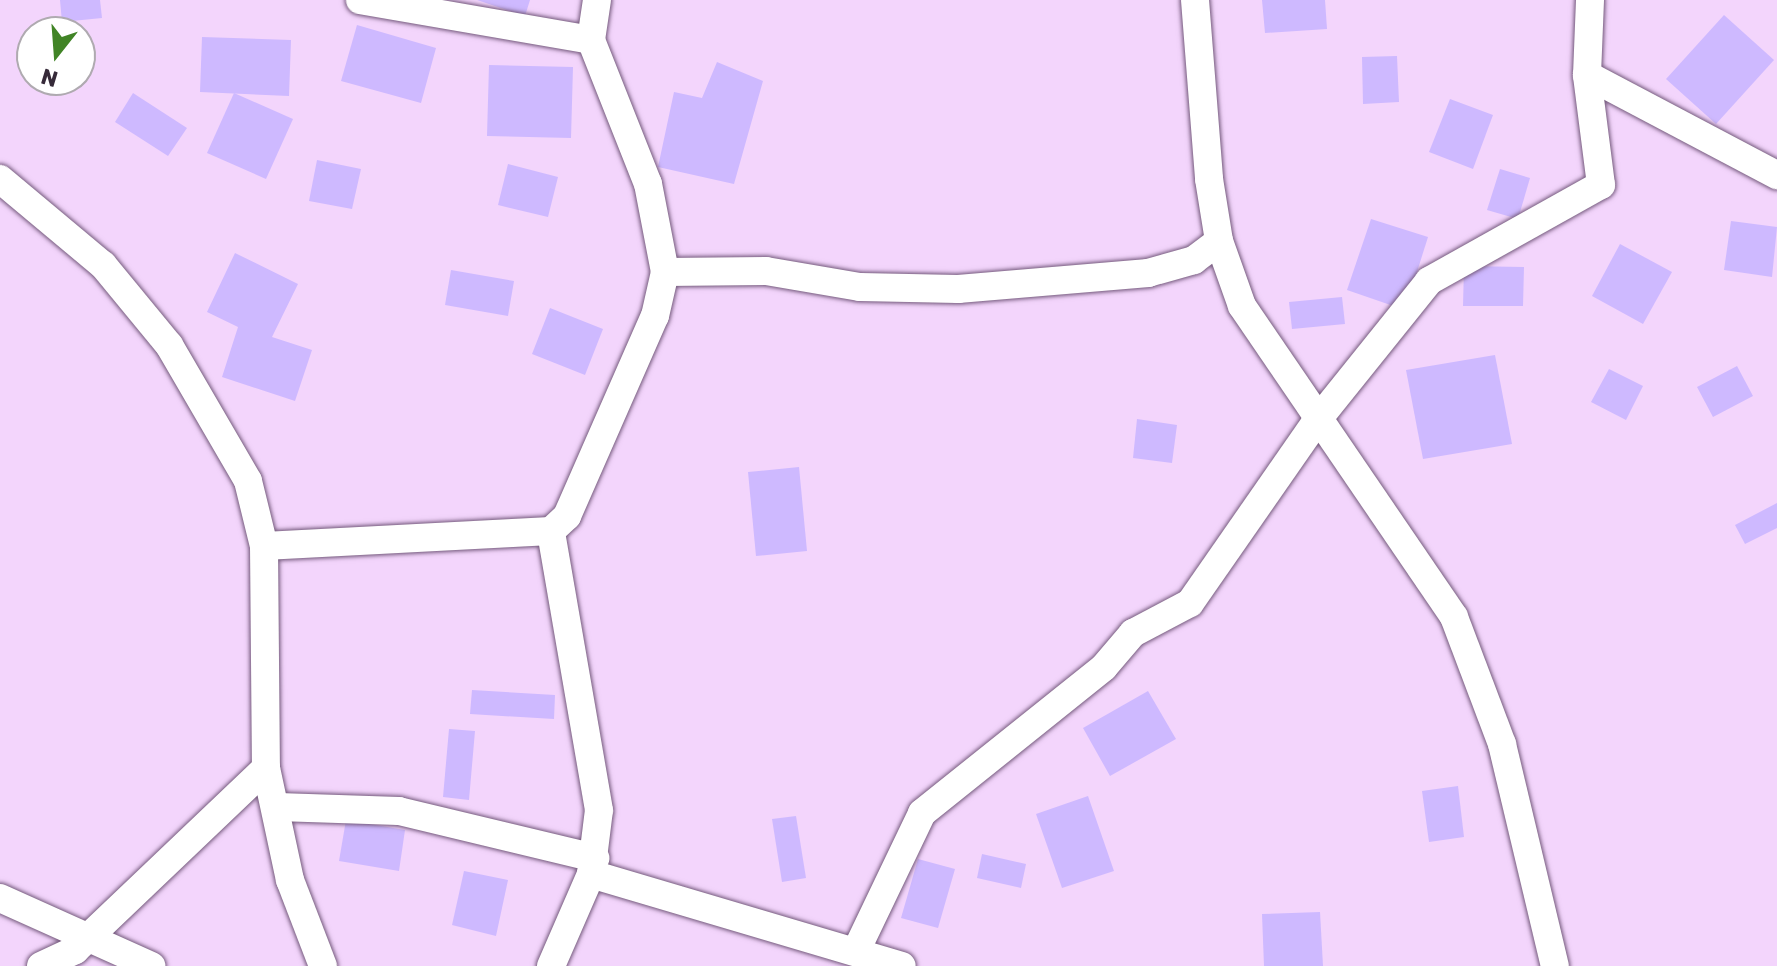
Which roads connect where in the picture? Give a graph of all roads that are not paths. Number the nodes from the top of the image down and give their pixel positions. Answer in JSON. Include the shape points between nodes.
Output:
{"nodes":[{"id":1,"x":360,"y":0,"type":"edge"},
{"id":2,"x":597,"y":0,"type":"edge"},
{"id":3,"x":1195,"y":0,"type":"edge"},
{"id":4,"x":1590,"y":0,"type":"edge"},
{"id":5,"x":591,"y":40,"type":"junction"},
{"id":6,"x":1587,"y":75,"type":"junction"},
{"id":7,"x":1777,"y":175,"type":"edge"},
{"id":8,"x":0,"y":179,"type":"edge"},
{"id":9,"x":1219,"y":241,"type":"junction"},
{"id":10,"x":665,"y":272,"type":"junction"},
{"id":11,"x":1315,"y":423,"type":"junction"},
{"id":12,"x":551,"y":531,"type":"junction"},
{"id":13,"x":264,"y":546,"type":"junction"},
{"id":14,"x":266,"y":768,"type":"junction"},
{"id":15,"x":278,"y":807,"type":"junction"},
{"id":16,"x":593,"y":866,"type":"junction"},
{"id":17,"x":0,"y":898,"type":"edge"},
{"id":18,"x":90,"y":933,"type":"junction"},
{"id":19,"x":856,"y":951,"type":"junction"},
{"id":20,"x":41,"y":966,"type":"edge"},
{"id":21,"x":151,"y":966,"type":"edge"},
{"id":22,"x":323,"y":966,"type":"edge"},
{"id":23,"x":551,"y":966,"type":"edge"},
{"id":24,"x":902,"y":966,"type":"edge"},
{"id":25,"x":1555,"y":966,"type":"edge"}],
"edges":[{"from":1,"to":5,"type":"street"},
{"from":2,"to":5,"type":"street"},
{"from":3,"to":9,"type":"street"},
{"from":4,"to":6,"type":"street"},
{"from":5,"to":10,"type":"street","via":[[648,184]]},
{"from":6,"to":7,"type":"street"},
{"from":6,"to":11,"type":"street","via":[[1601,185],[1429,281]]},
{"from":8,"to":13,"type":"street","via":[[103,265],[169,345],[248,481]]},
{"from":9,"to":10,"type":"street","via":[[1194,260],[1148,273],[958,289],[860,287],[766,271]]},
{"from":9,"to":11,"type":"street","via":[[1259,340]]},
{"from":10,"to":12,"type":"street","via":[[638,355],[567,516]]},
{"from":11,"to":19,"type":"street","via":[[1190,603],[1133,633],[1104,667],[922,813]]},
{"from":11,"to":25,"type":"street","via":[[1454,617],[1502,744]]},
{"from":12,"to":13,"type":"street"},
{"from":12,"to":16,"type":"street","via":[[596,784]]},
{"from":13,"to":14,"type":"street"},
{"from":14,"to":15,"type":"street"},
{"from":14,"to":18,"type":"street"},
{"from":15,"to":16,"type":"street","via":[[399,811]]},
{"from":15,"to":22,"type":"street","via":[[290,880]]},
{"from":16,"to":19,"type":"street"},
{"from":16,"to":23,"type":"street"},
{"from":17,"to":18,"type":"street"},
{"from":18,"to":20,"type":"street","via":[[66,957]]},
{"from":18,"to":21,"type":"street"},
{"from":19,"to":24,"type":"street"}]}
